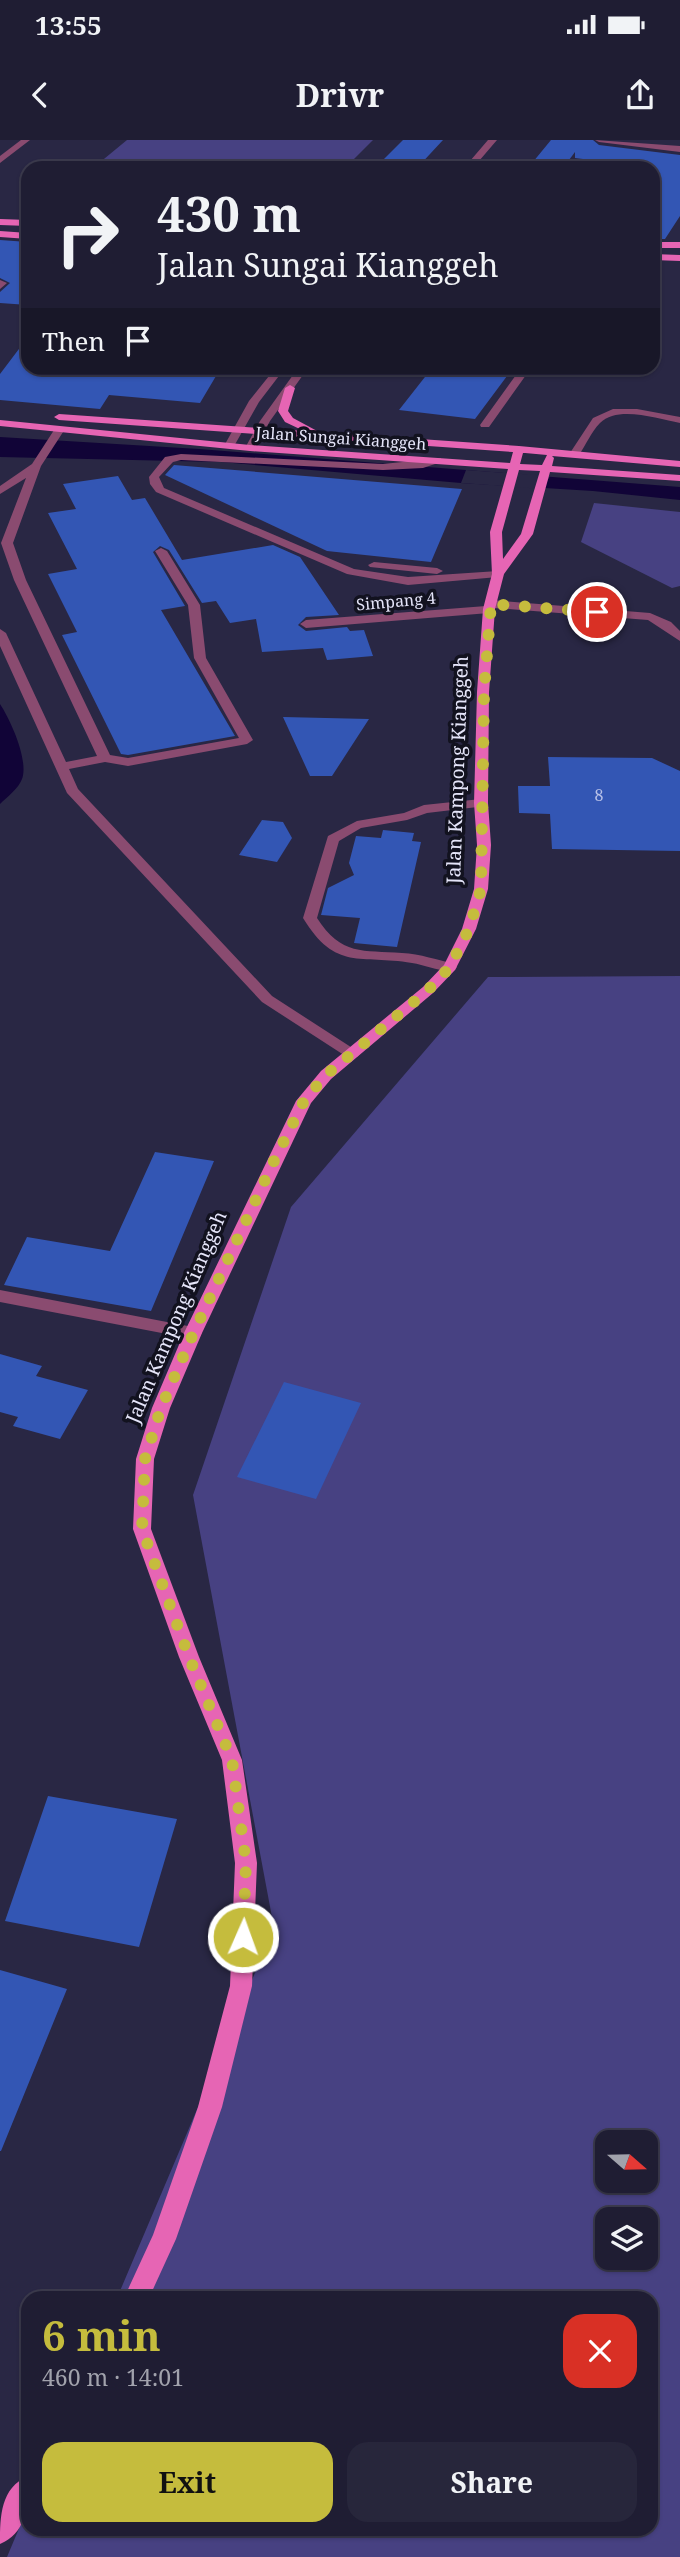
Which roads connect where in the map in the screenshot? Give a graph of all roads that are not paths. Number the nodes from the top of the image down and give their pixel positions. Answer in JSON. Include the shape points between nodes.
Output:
{"nodes":[{"id":1,"x":26,"y":140,"type":"edge"},
{"id":2,"x":493,"y":140,"type":"edge"},
{"id":3,"x":599,"y":140,"type":"edge"},
{"id":4,"x":680,"y":149,"type":"edge"},
{"id":5,"x":1,"y":157,"type":"edge"},
{"id":6,"x":474,"y":161,"type":"edge"},
{"id":7,"x":0,"y":222,"type":"edge"},
{"id":8,"x":21,"y":223,"type":"edge"},
{"id":9,"x":0,"y":234,"type":"edge"},
{"id":10,"x":21,"y":236,"type":"edge"},
{"id":11,"x":660,"y":245,"type":"edge"},
{"id":12,"x":680,"y":245,"type":"edge"},
{"id":13,"x":660,"y":257,"type":"edge"},
{"id":14,"x":680,"y":258,"type":"edge"},
{"id":15,"x":273,"y":375,"type":"edge"},
{"id":16,"x":298,"y":375,"type":"edge"},
{"id":17,"x":521,"y":375,"type":"edge"},
{"id":18,"x":290,"y":388,"type":"junction"},
{"id":19,"x":0,"y":412,"type":"edge"},
{"id":20,"x":680,"y":420,"type":"edge"},
{"id":21,"x":0,"y":424,"type":"edge"},
{"id":22,"x":485,"y":425,"type":"dead end"},
{"id":23,"x":238,"y":431,"type":"junction"},
{"id":24,"x":58,"y":433,"type":"junction"},
{"id":25,"x":258,"y":433,"type":"junction"},
{"id":26,"x":342,"y":439,"type":"junction"},
{"id":27,"x":229,"y":446,"type":"junction"},
{"id":28,"x":250,"y":448,"type":"junction"},
{"id":29,"x":519,"y":449,"type":"junction"},
{"id":30,"x":551,"y":452,"type":"junction"},
{"id":31,"x":575,"y":453,"type":"junction"},
{"id":32,"x":437,"y":460,"type":"junction"},
{"id":33,"x":459,"y":461,"type":"junction"},
{"id":34,"x":680,"y":464,"type":"edge"},
{"id":35,"x":36,"y":466,"type":"junction"},
{"id":36,"x":514,"y":468,"type":"junction"},
{"id":37,"x":546,"y":471,"type":"junction"},
{"id":38,"x":602,"y":471,"type":"junction"},
{"id":39,"x":680,"y":478,"type":"edge"},
{"id":40,"x":508,"y":490,"type":"junction"},
{"id":41,"x":0,"y":491,"type":"edge"},
{"id":42,"x":540,"y":493,"type":"junction"},
{"id":43,"x":161,"y":551,"type":"dead end"},
{"id":44,"x":498,"y":574,"type":"junction"},
{"id":45,"x":490,"y":606,"type":"junction"},
{"id":46,"x":306,"y":624,"type":"dead end"},
{"id":47,"x":0,"y":633,"type":"edge"},
{"id":48,"x":680,"y":637,"type":"edge"},
{"id":49,"x":105,"y":758,"type":"junction"},
{"id":50,"x":61,"y":767,"type":"junction"},
{"id":51,"x":481,"y":803,"type":"junction"},
{"id":52,"x":450,"y":967,"type":"junction"},
{"id":53,"x":352,"y":1054,"type":"junction"},
{"id":54,"x":0,"y":1296,"type":"edge"},
{"id":55,"x":193,"y":1334,"type":"junction"},
{"id":56,"x":139,"y":2291,"type":"edge"},
{"id":57,"x":21,"y":2499,"type":"edge"},
{"id":58,"x":0,"y":2530,"type":"edge"}],
"edges":[{"from":1,"to":5,"type":"street"},
{"from":2,"to":6,"type":"street"},
{"from":3,"to":4,"type":"street"},
{"from":7,"to":8,"type":"main road"},
{"from":9,"to":10,"type":"main road"},
{"from":11,"to":12,"type":"main road"},
{"from":13,"to":14,"type":"main road"},
{"from":15,"to":23,"type":"street"},
{"from":16,"to":18,"type":"street"},
{"from":17,"to":22,"type":"street"},
{"from":18,"to":25,"type":"street"},
{"from":18,"to":26,"type":"main road","via":[[283,411],[289,421]]},
{"from":19,"to":23,"type":"main road","name":"Jalan Sungai Kianggeh"},
{"from":20,"to":31,"type":"street","via":[[609,413],[597,420]]},
{"from":21,"to":24,"type":"main road","name":"Jalan Sungai Kianggeh"},
{"from":23,"to":25,"type":"main road","name":"Jalan Sungai Kianggeh"},
{"from":23,"to":27,"type":"street"},
{"from":24,"to":27,"type":"main road","name":"Jalan Sungai Kianggeh"},
{"from":24,"to":35,"type":"street"},
{"from":25,"to":26,"type":"main road","name":"Jalan Sungai Kianggeh"},
{"from":25,"to":28,"type":"street"},
{"from":26,"to":29,"type":"main road","name":"Jalan Sungai Kianggeh"},
{"from":27,"to":28,"type":"main road","name":"Jalan Sungai Kianggeh"},
{"from":28,"to":32,"type":"main road","name":"Jalan Sungai Kianggeh"},
{"from":29,"to":30,"type":"main road","name":"Jalan Sungai Kianggeh"},
{"from":29,"to":36,"type":"main road","name":"Jalan Kampong Kianggeh"},
{"from":30,"to":31,"type":"main road","name":"Jalan Sungai Kianggeh"},
{"from":30,"to":37,"type":"main road","name":"Jalan Kampong Kianggeh"},
{"from":31,"to":34,"type":"main road","name":"Jalan Sungai Kianggeh"},
{"from":32,"to":33,"type":"main road","name":"Jalan Sungai Kianggeh"},
{"from":32,"to":44,"type":"street","via":[[383,467],[181,457],[169,459],[157,470],[155,484],[325,562],[460,575]]},
{"from":33,"to":36,"type":"main road","name":"Jalan Sungai Kianggeh"},
{"from":33,"to":40,"type":"main road","via":[[492,471]]},
{"from":35,"to":41,"type":"street"},
{"from":35,"to":49,"type":"street","via":[[7,543],[20,580]]},
{"from":36,"to":37,"type":"main road","name":"Jalan Sungai Kianggeh"},
{"from":36,"to":40,"type":"main road","name":"Jalan Kampong Kianggeh"},
{"from":37,"to":38,"type":"main road","name":"Jalan Sungai Kianggeh"},
{"from":37,"to":42,"type":"main road","name":"Jalan Kampong Kianggeh"},
{"from":38,"to":39,"type":"main road","name":"Jalan Sungai Kianggeh"},
{"from":38,"to":42,"type":"main road","via":[[558,476]]},
{"from":40,"to":44,"type":"main road","name":"Jalan Kampong Kianggeh","via":[[496,532]]},
{"from":42,"to":44,"type":"main road","name":"Jalan Kampong Kianggeh","via":[[527,534]]},
{"from":43,"to":49,"type":"street","via":[[194,605],[200,658],[247,740],[128,762]]},
{"from":44,"to":45,"type":"main road","name":"Jalan Kampong Kianggeh"},
{"from":45,"to":46,"type":"street","name":"Simpang 4"},
{"from":45,"to":48,"type":"street","via":[[650,617]]},
{"from":45,"to":51,"type":"main road","name":"Jalan Kampong Kianggeh"},
{"from":47,"to":50,"type":"street"},
{"from":49,"to":50,"type":"street"},
{"from":50,"to":53,"type":"street","via":[[72,790],[267,999]]},
{"from":51,"to":52,"type":"main road","name":"Jalan Kampong Kianggeh","via":[[481,889],[469,929]]},
{"from":51,"to":52,"type":"street","via":[[424,808],[407,816],[357,825],[332,839],[310,918],[316,930],[341,952]]},
{"from":52,"to":53,"type":"main road","name":"Jalan Kampong Kianggeh"},
{"from":53,"to":55,"type":"main road","name":"Jalan Kampong Kianggeh","via":[[304,1101]]},
{"from":54,"to":55,"type":"street"},
{"from":55,"to":56,"type":"main road","name":"Jalan Kampong Kianggeh","via":[[145,1459],[142,1529],[232,1760],[246,1863],[241,1986],[209,2106],[163,2239]]},
{"from":57,"to":58,"type":"main road"}]}
